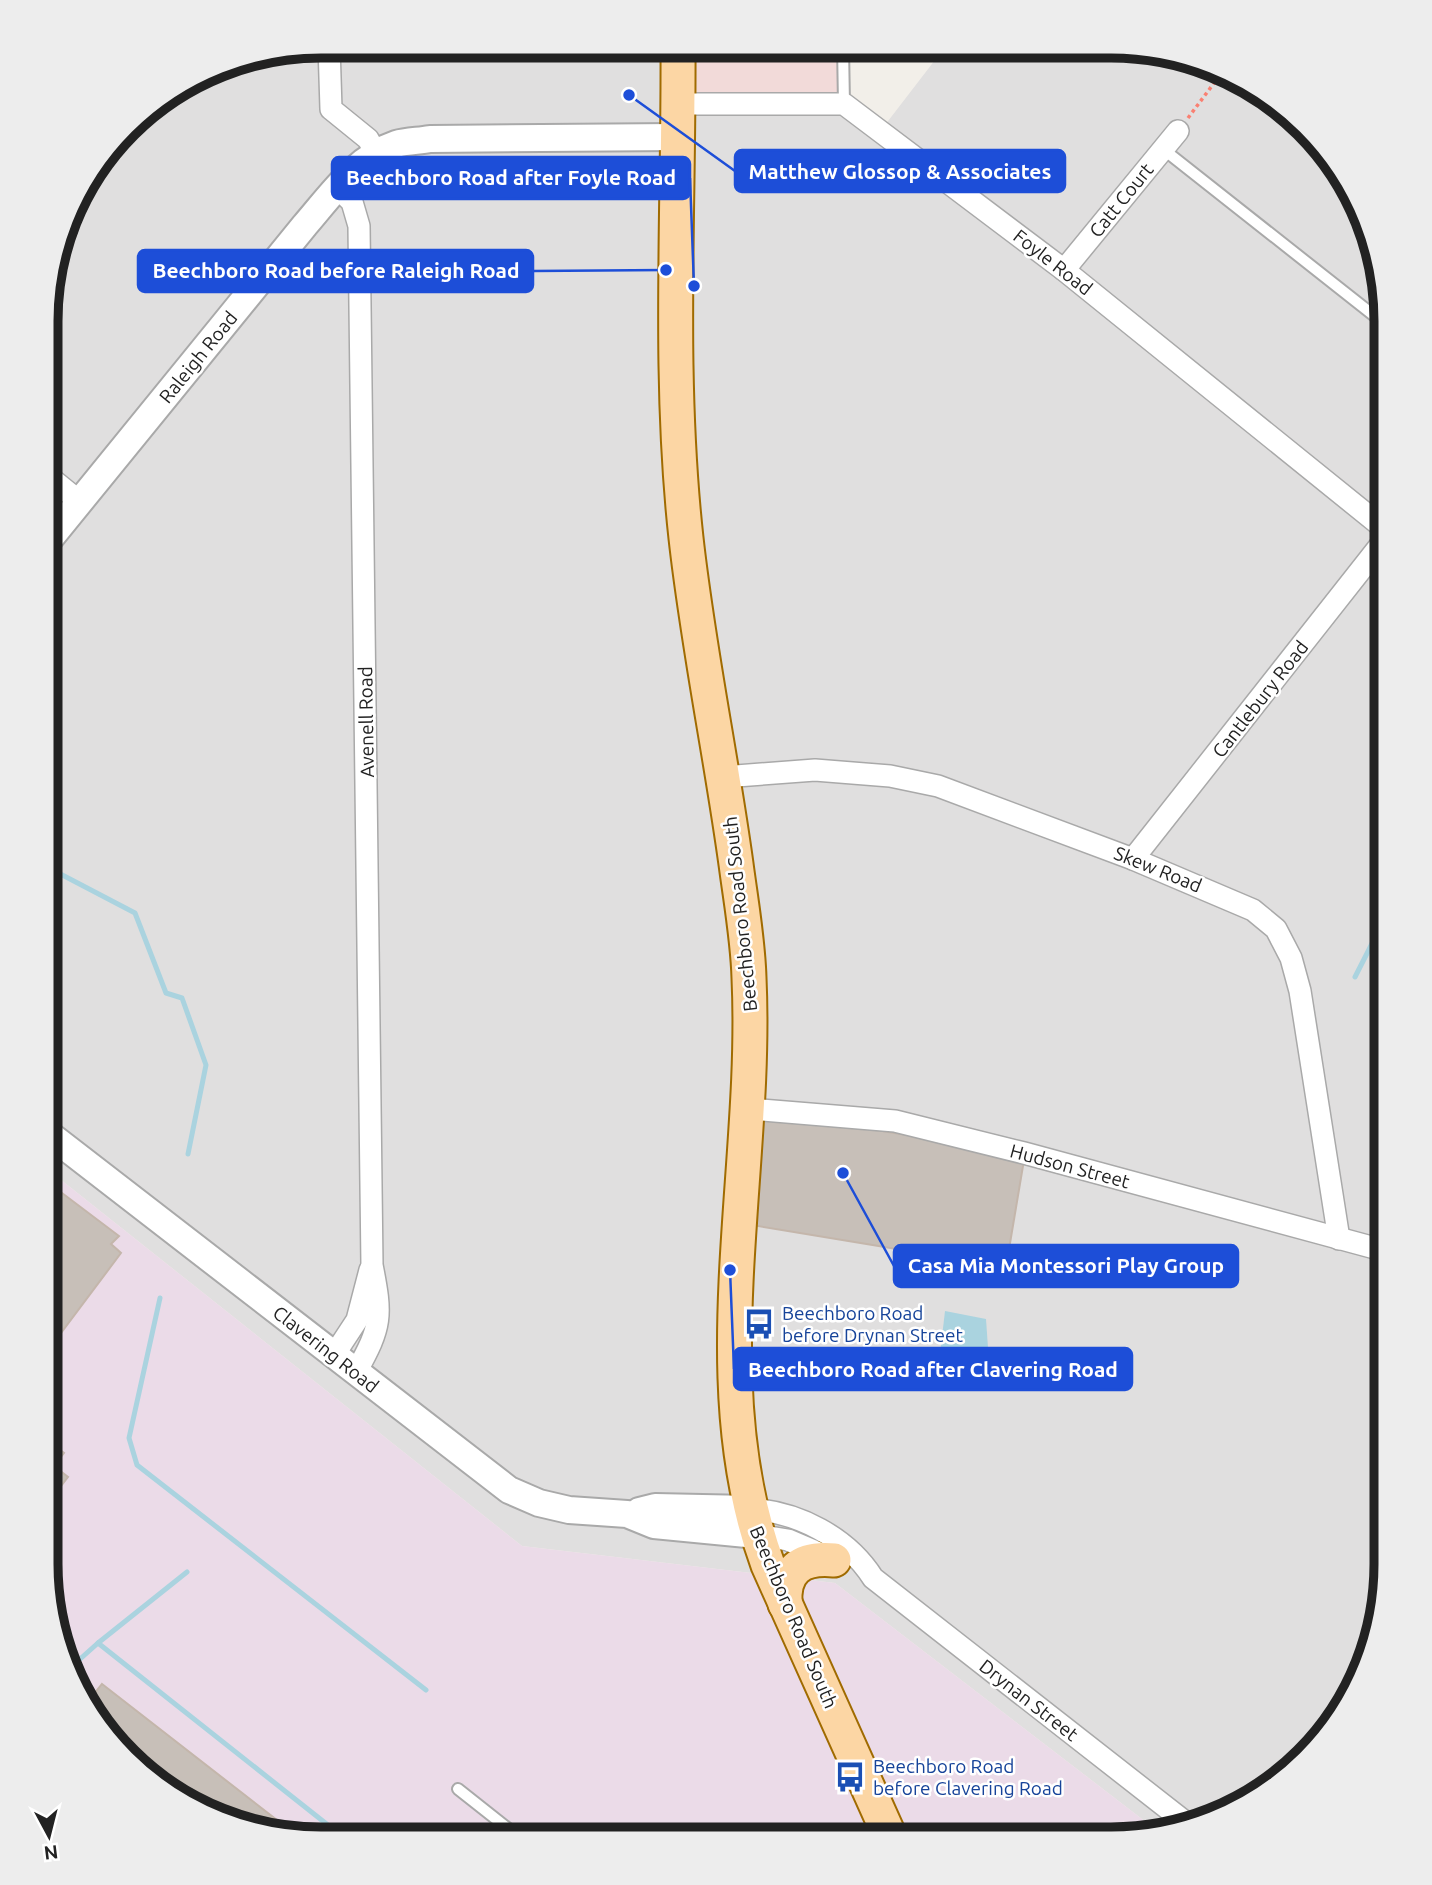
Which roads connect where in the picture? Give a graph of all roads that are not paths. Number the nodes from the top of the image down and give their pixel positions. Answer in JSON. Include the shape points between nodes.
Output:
{"nodes":[{"id":1,"x":330,"y":58,"type":"edge"},
{"id":2,"x":678,"y":58,"type":"edge"},
{"id":3,"x":843,"y":58,"type":"edge"},
{"id":4,"x":844,"y":104,"type":"junction"},
{"id":5,"x":678,"y":120,"type":"junction"},
{"id":6,"x":1178,"y":131,"type":"road end"},
{"id":7,"x":1163,"y":149,"type":"junction"},
{"id":8,"x":376,"y":153,"type":"junction"},
{"id":9,"x":337,"y":187,"type":"junction"},
{"id":10,"x":1064,"y":270,"type":"junction"},
{"id":11,"x":1374,"y":315,"type":"edge"},
{"id":12,"x":58,"y":484,"type":"edge"},
{"id":13,"x":80,"y":502,"type":"junction"},
{"id":14,"x":1374,"y":520,"type":"edge"},
{"id":15,"x":58,"y":529,"type":"edge"},
{"id":16,"x":1374,"y":553,"type":"edge"},
{"id":17,"x":723,"y":777,"type":"junction"},
{"id":18,"x":1133,"y":859,"type":"junction"},
{"id":19,"x":749,"y":1110,"type":"junction"},
{"id":20,"x":58,"y":1141,"type":"edge"},
{"id":21,"x":1339,"y":1239,"type":"junction"},
{"id":22,"x":1374,"y":1248,"type":"edge"},
{"id":23,"x":372,"y":1265,"type":"junction"},
{"id":24,"x":334,"y":1355,"type":"junction"},
{"id":25,"x":356,"y":1371,"type":"junction"},
{"id":26,"x":754,"y":1522,"type":"junction"},
{"id":27,"x":834,"y":1560,"type":"junction"},
{"id":28,"x":873,"y":1578,"type":"junction"},
{"id":29,"x":785,"y":1604,"type":"junction"},
{"id":30,"x":458,"y":1789,"type":"dead end"},
{"id":31,"x":1180,"y":1818,"type":"edge"},
{"id":32,"x":506,"y":1827,"type":"edge"},
{"id":33,"x":886,"y":1827,"type":"edge"}],
"edges":[{"from":1,"to":8,"type":"street","via":[[331,109],[368,139]]},
{"from":2,"to":5,"type":"main road","name":"Beechboro Road South"},
{"from":3,"to":4,"type":"lane"},
{"from":4,"to":5,"type":"street"},
{"from":4,"to":10,"type":"street","name":"Foyle Road"},
{"from":5,"to":8,"type":"street","name":"Raleigh Road","via":[[430,139]]},
{"from":5,"to":17,"type":"main road","name":"Beechboro Road South","via":[[678,410],[683,499],[692,590]]},
{"from":6,"to":7,"type":"street","name":"Catt Court"},
{"from":7,"to":10,"type":"street","name":"Catt Court"},
{"from":7,"to":11,"type":"lane"},
{"from":8,"to":9,"type":"street","name":"Raleigh Road"},
{"from":9,"to":13,"type":"street","name":"Raleigh Road"},
{"from":9,"to":23,"type":"street","name":"Avenell Road","via":[[352,202],[359,226]]},
{"from":10,"to":14,"type":"street","name":"Foyle Road"},
{"from":12,"to":13,"type":"street"},
{"from":13,"to":15,"type":"street","name":"Raleigh Road"},
{"from":16,"to":18,"type":"street","name":"Cantlebury Road"},
{"from":17,"to":18,"type":"street","name":"Skew Road","via":[[815,770],[902,778],[938,786]]},
{"from":17,"to":19,"type":"main road","name":"Beechboro Road South","via":[[748,958]]},
{"from":18,"to":21,"type":"street","name":"Skew Road","via":[[1253,910],[1276,929],[1291,958],[1300,992]]},
{"from":19,"to":21,"type":"street","name":"Hudson Street","via":[[895,1121]]},
{"from":19,"to":26,"type":"main road","name":"Beechboro Road South","via":[[735,1317],[738,1449]]},
{"from":20,"to":24,"type":"street","name":"Clavering Road"},
{"from":21,"to":22,"type":"street","name":"Hudson Street"},
{"from":23,"to":24,"type":"street","name":"Avenell Road","via":[[358,1320]]},
{"from":23,"to":25,"type":"street","name":"Avenell Road","via":[[379,1303],[377,1325]]},
{"from":24,"to":25,"type":"street","name":"Clavering Road"},
{"from":25,"to":26,"type":"street","name":"Clavering Road","via":[[524,1498],[569,1510],[627,1514],[654,1525]]},
{"from":26,"to":27,"type":"street","name":"Drynan Street"},
{"from":26,"to":28,"type":"street","name":"Drynan Street","via":[[769,1510],[816,1526],[857,1557]]},
{"from":26,"to":29,"type":"main road","name":"Beechboro Road South"},
{"from":27,"to":28,"type":"street","name":"Drynan Street"},
{"from":27,"to":29,"type":"main road","via":[[804,1562],[793,1571],[784,1591]]},
{"from":28,"to":31,"type":"street","name":"Drynan Street"},
{"from":29,"to":33,"type":"main road","name":"Beechboro Road South"},
{"from":30,"to":32,"type":"lane"}]}
